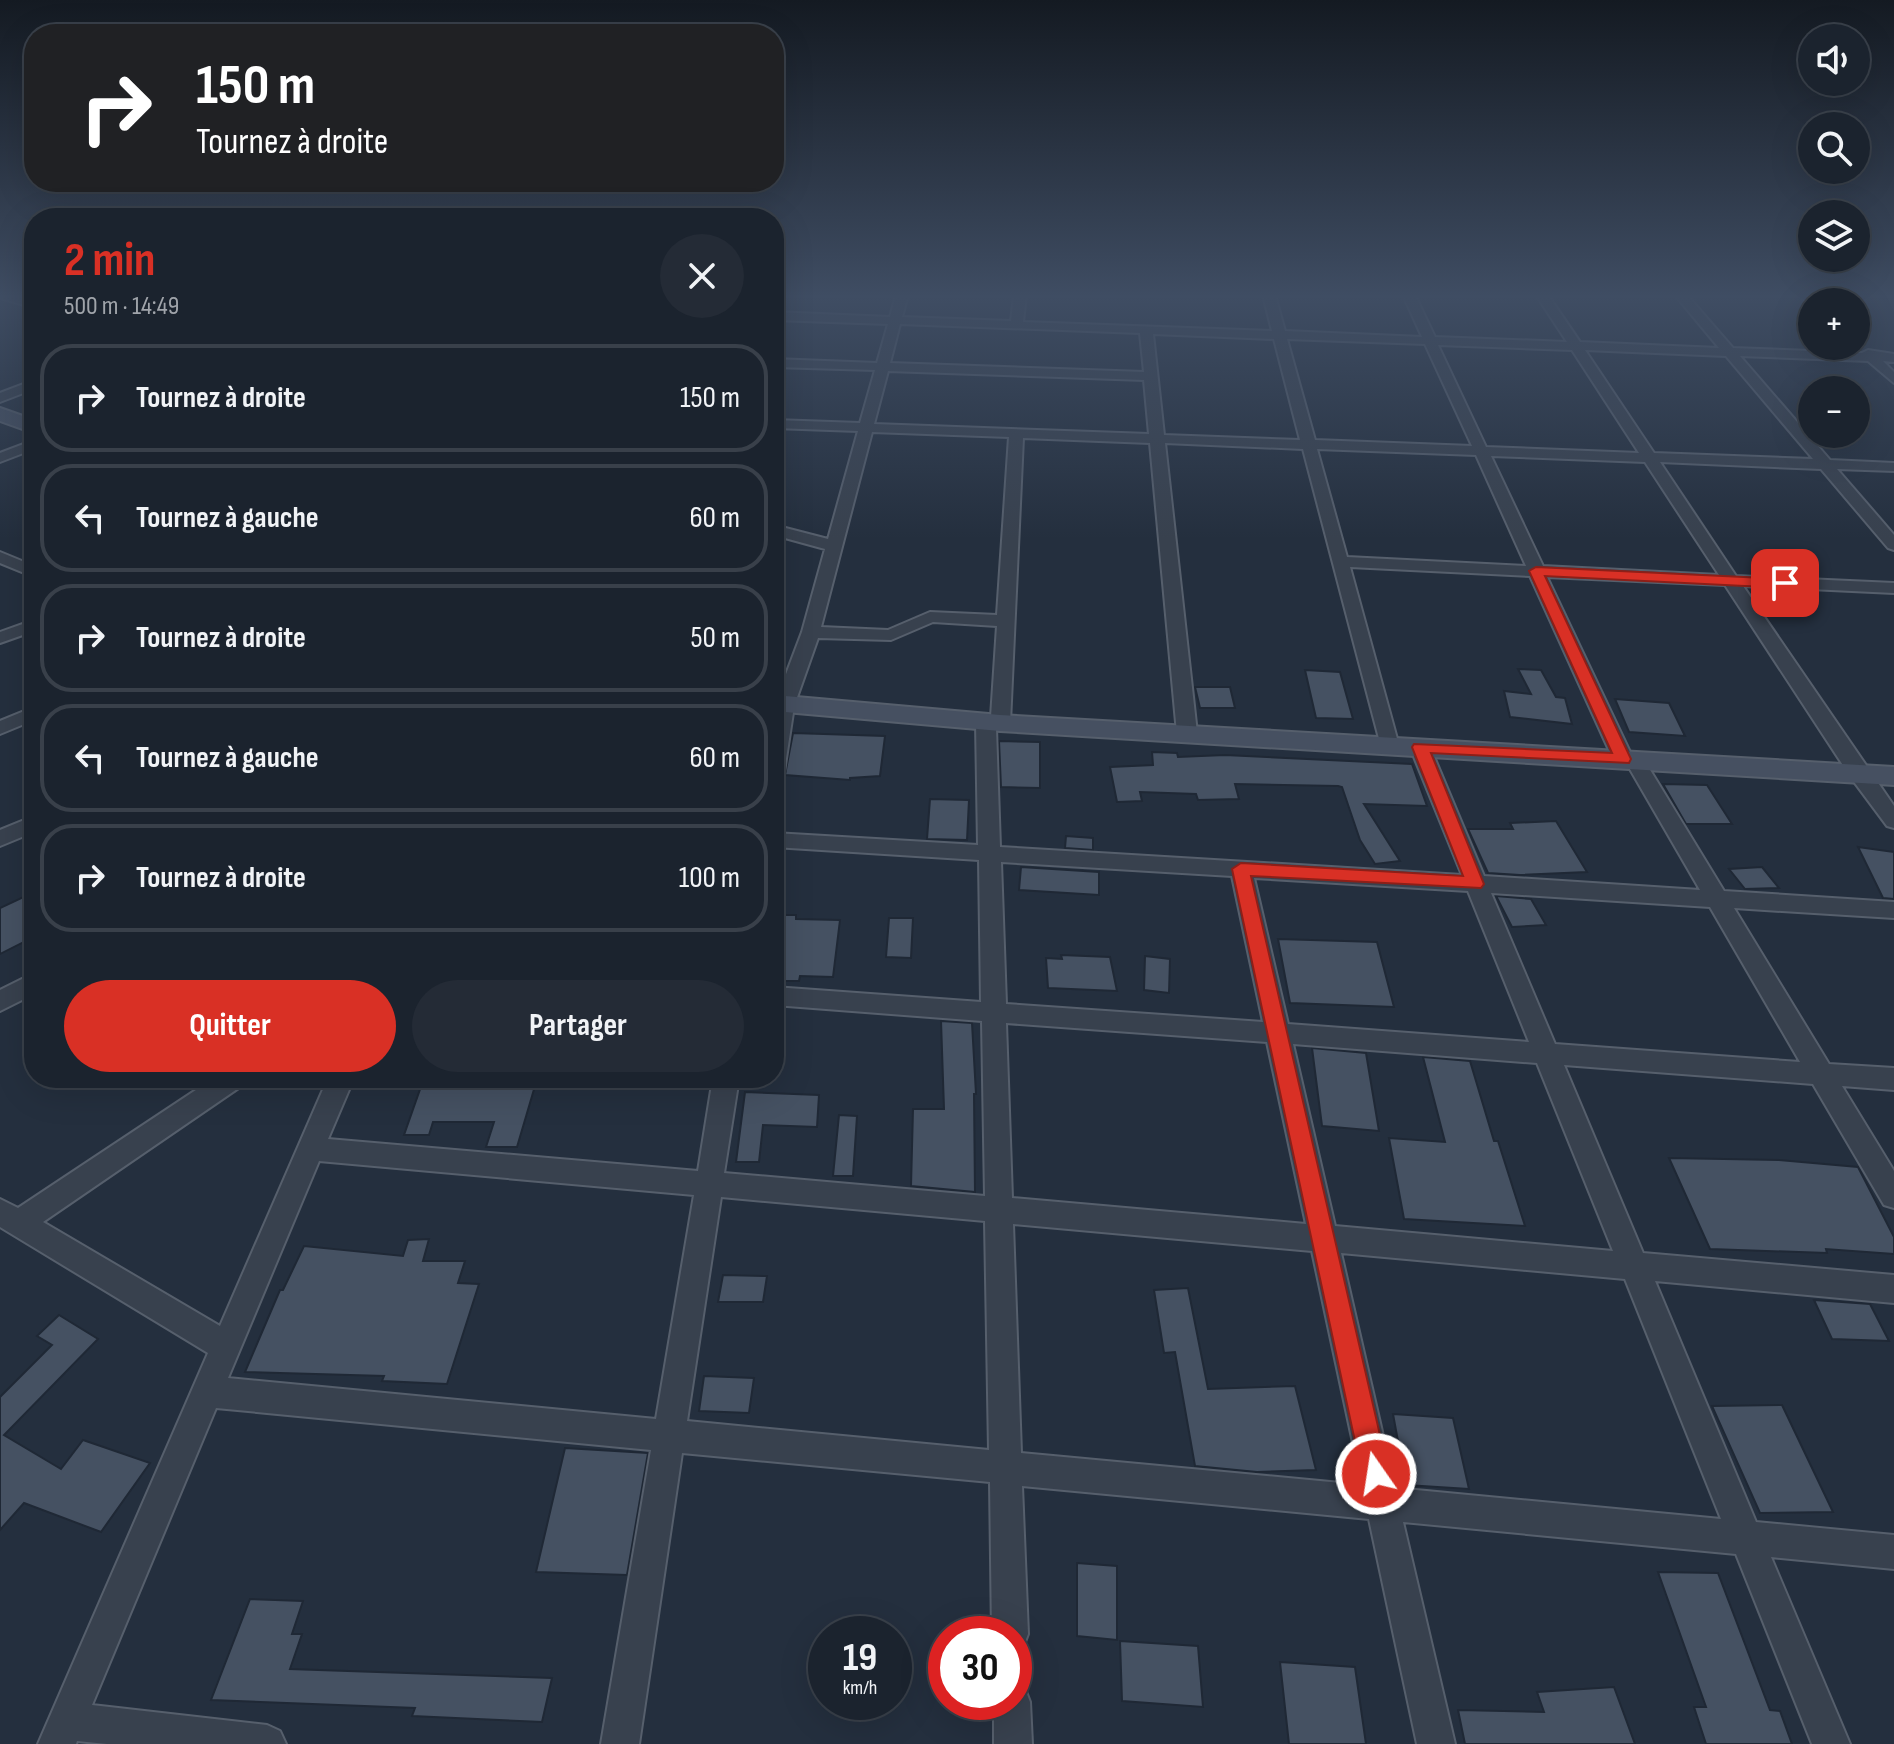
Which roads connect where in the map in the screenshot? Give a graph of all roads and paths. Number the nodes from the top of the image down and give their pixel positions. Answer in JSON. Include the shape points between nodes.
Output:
{"nodes":[{"id":1,"x":880,"y":376,"type":"edge"},
{"id":2,"x":1151,"y":376,"type":"edge"},
{"id":3,"x":1291,"y":376,"type":"edge"},
{"id":4,"x":1446,"y":376,"type":"edge"},
{"id":5,"x":1596,"y":376,"type":"edge"},
{"id":6,"x":1751,"y":376,"type":"edge"},
{"id":7,"x":24,"y":388,"type":"edge"},
{"id":8,"x":0,"y":398,"type":"edge"},
{"id":9,"x":0,"y":414,"type":"edge"},
{"id":10,"x":24,"y":423,"type":"edge"},
{"id":11,"x":784,"y":424,"type":"edge"},
{"id":12,"x":866,"y":428,"type":"junction"},
{"id":13,"x":1016,"y":433,"type":"junction"},
{"id":14,"x":1157,"y":439,"type":"junction"},
{"id":15,"x":1309,"y":445,"type":"junction"},
{"id":16,"x":24,"y":448,"type":"edge"},
{"id":17,"x":1481,"y":451,"type":"junction"},
{"id":18,"x":0,"y":458,"type":"edge"},
{"id":19,"x":1650,"y":458,"type":"junction"},
{"id":20,"x":1826,"y":464,"type":"junction"},
{"id":21,"x":1894,"y":467,"type":"edge"},
{"id":22,"x":784,"y":533,"type":"edge"},
{"id":23,"x":1894,"y":545,"type":"edge"},
{"id":24,"x":834,"y":546,"type":"junction"},
{"id":25,"x":0,"y":557,"type":"edge"},
{"id":26,"x":1340,"y":562,"type":"junction"},
{"id":27,"x":24,"y":564,"type":"edge"},
{"id":28,"x":1536,"y":571,"type":"junction"},
{"id":29,"x":1731,"y":581,"type":"junction"},
{"id":30,"x":1894,"y":588,"type":"edge"},
{"id":31,"x":1005,"y":621,"type":"junction"},
{"id":32,"x":24,"y":629,"type":"edge"},
{"id":33,"x":811,"y":632,"type":"junction"},
{"id":34,"x":0,"y":638,"type":"edge"},
{"id":35,"x":784,"y":694,"type":"edge"},
{"id":36,"x":784,"y":705,"type":"edge"},
{"id":37,"x":24,"y":717,"type":"edge"},
{"id":38,"x":993,"y":722,"type":"junction"},
{"id":39,"x":0,"y":728,"type":"edge"},
{"id":40,"x":1187,"y":733,"type":"junction"},
{"id":41,"x":1389,"y":746,"type":"junction"},
{"id":42,"x":1420,"y":747,"type":"junction"},
{"id":43,"x":1629,"y":760,"type":"junction"},
{"id":44,"x":1859,"y":774,"type":"junction"},
{"id":45,"x":1894,"y":776,"type":"edge"},
{"id":46,"x":1894,"y":821,"type":"edge"},
{"id":47,"x":24,"y":828,"type":"edge"},
{"id":48,"x":0,"y":839,"type":"edge"},
{"id":49,"x":784,"y":841,"type":"edge"},
{"id":50,"x":989,"y":853,"type":"junction"},
{"id":51,"x":1241,"y":869,"type":"junction"},
{"id":52,"x":1475,"y":884,"type":"junction"},
{"id":53,"x":1715,"y":898,"type":"junction"},
{"id":54,"x":1894,"y":910,"type":"edge"},
{"id":55,"x":24,"y":988,"type":"edge"},
{"id":56,"x":784,"y":997,"type":"edge"},
{"id":57,"x":0,"y":1002,"type":"edge"},
{"id":58,"x":993,"y":1012,"type":"junction"},
{"id":59,"x":1278,"y":1034,"type":"junction"},
{"id":60,"x":1545,"y":1053,"type":"junction"},
{"id":61,"x":1821,"y":1074,"type":"junction"},
{"id":62,"x":1894,"y":1079,"type":"edge"},
{"id":63,"x":218,"y":1088,"type":"edge"},
{"id":64,"x":337,"y":1088,"type":"edge"},
{"id":65,"x":724,"y":1088,"type":"edge"},
{"id":66,"x":311,"y":1149,"type":"junction"},
{"id":67,"x":709,"y":1184,"type":"junction"},
{"id":68,"x":1894,"y":1196,"type":"edge"},
{"id":69,"x":997,"y":1210,"type":"junction"},
{"id":70,"x":9,"y":1217,"type":"edge"},
{"id":71,"x":1323,"y":1238,"type":"junction"},
{"id":72,"x":1633,"y":1266,"type":"junction"},
{"id":73,"x":1894,"y":1289,"type":"edge"},
{"id":74,"x":227,"y":1347,"type":"junction"},
{"id":75,"x":208,"y":1392,"type":"junction"},
{"id":76,"x":670,"y":1437,"type":"junction"},
{"id":77,"x":1006,"y":1468,"type":"junction"},
{"id":78,"x":1383,"y":1503,"type":"junction"},
{"id":79,"x":1746,"y":1538,"type":"junction"},
{"id":80,"x":1894,"y":1552,"type":"edge"},
{"id":81,"x":1010,"y":1616,"type":"edge"},
{"id":82,"x":1012,"y":1720,"type":"edge"},
{"id":83,"x":62,"y":1732,"type":"edge"},
{"id":84,"x":267,"y":1744,"type":"edge"},
{"id":85,"x":620,"y":1744,"type":"edge"},
{"id":86,"x":1013,"y":1744,"type":"edge"},
{"id":87,"x":1436,"y":1744,"type":"edge"},
{"id":88,"x":1831,"y":1744,"type":"edge"}],
"edges":[{"from":1,"to":12,"type":"street"},
{"from":2,"to":14,"type":"street"},
{"from":3,"to":15,"type":"street"},
{"from":4,"to":17,"type":"street"},
{"from":5,"to":19,"type":"street"},
{"from":6,"to":20,"type":"street"},
{"from":7,"to":8,"type":"street"},
{"from":9,"to":10,"type":"main road"},
{"from":11,"to":12,"type":"street"},
{"from":12,"to":13,"type":"street"},
{"from":12,"to":24,"type":"street"},
{"from":13,"to":14,"type":"street"},
{"from":13,"to":31,"type":"street"},
{"from":14,"to":15,"type":"street"},
{"from":14,"to":40,"type":"street"},
{"from":15,"to":17,"type":"street"},
{"from":15,"to":26,"type":"street"},
{"from":16,"to":18,"type":"street"},
{"from":17,"to":19,"type":"street"},
{"from":17,"to":28,"type":"street"},
{"from":19,"to":20,"type":"street"},
{"from":19,"to":29,"type":"street"},
{"from":20,"to":21,"type":"street"},
{"from":20,"to":23,"type":"street"},
{"from":22,"to":24,"type":"street"},
{"from":24,"to":33,"type":"street"},
{"from":25,"to":27,"type":"street"},
{"from":26,"to":28,"type":"street"},
{"from":26,"to":41,"type":"street"},
{"from":28,"to":29,"type":"street"},
{"from":28,"to":43,"type":"street"},
{"from":29,"to":30,"type":"street"},
{"from":29,"to":44,"type":"street"},
{"from":31,"to":33,"type":"street","via":[[930,617],[891,635]]},
{"from":31,"to":38,"type":"street"},
{"from":32,"to":34,"type":"street"},
{"from":33,"to":35,"type":"street"},
{"from":36,"to":38,"type":"main road"},
{"from":37,"to":39,"type":"street"},
{"from":38,"to":40,"type":"main road"},
{"from":38,"to":50,"type":"street"},
{"from":40,"to":41,"type":"main road"},
{"from":41,"to":42,"type":"main road"},
{"from":42,"to":43,"type":"main road"},
{"from":42,"to":52,"type":"street"},
{"from":43,"to":44,"type":"main road"},
{"from":43,"to":53,"type":"street"},
{"from":44,"to":45,"type":"main road"},
{"from":44,"to":46,"type":"street"},
{"from":47,"to":48,"type":"street"},
{"from":49,"to":50,"type":"street"},
{"from":50,"to":51,"type":"street"},
{"from":50,"to":58,"type":"street"},
{"from":51,"to":52,"type":"street"},
{"from":51,"to":59,"type":"street"},
{"from":52,"to":53,"type":"street"},
{"from":52,"to":60,"type":"street"},
{"from":53,"to":54,"type":"street"},
{"from":53,"to":61,"type":"street"},
{"from":55,"to":57,"type":"street"},
{"from":56,"to":58,"type":"street"},
{"from":58,"to":59,"type":"street"},
{"from":58,"to":69,"type":"street"},
{"from":59,"to":60,"type":"street"},
{"from":59,"to":71,"type":"street"},
{"from":60,"to":61,"type":"street"},
{"from":60,"to":72,"type":"street"},
{"from":61,"to":62,"type":"street"},
{"from":61,"to":68,"type":"street"},
{"from":63,"to":70,"type":"street"},
{"from":64,"to":66,"type":"street"},
{"from":65,"to":67,"type":"street"},
{"from":66,"to":67,"type":"street"},
{"from":66,"to":74,"type":"street"},
{"from":67,"to":69,"type":"street"},
{"from":67,"to":76,"type":"street"},
{"from":69,"to":71,"type":"street"},
{"from":69,"to":77,"type":"street"},
{"from":70,"to":74,"type":"street"},
{"from":71,"to":72,"type":"street"},
{"from":71,"to":78,"type":"street"},
{"from":72,"to":73,"type":"street"},
{"from":72,"to":79,"type":"street"},
{"from":74,"to":75,"type":"street"},
{"from":75,"to":76,"type":"street"},
{"from":75,"to":83,"type":"street"},
{"from":76,"to":77,"type":"street"},
{"from":76,"to":85,"type":"street"},
{"from":77,"to":78,"type":"street"},
{"from":77,"to":81,"type":"street"},
{"from":78,"to":79,"type":"street"},
{"from":78,"to":87,"type":"street"},
{"from":79,"to":80,"type":"street"},
{"from":79,"to":88,"type":"street"},
{"from":82,"to":86,"type":"street"},
{"from":83,"to":84,"type":"street"}]}
